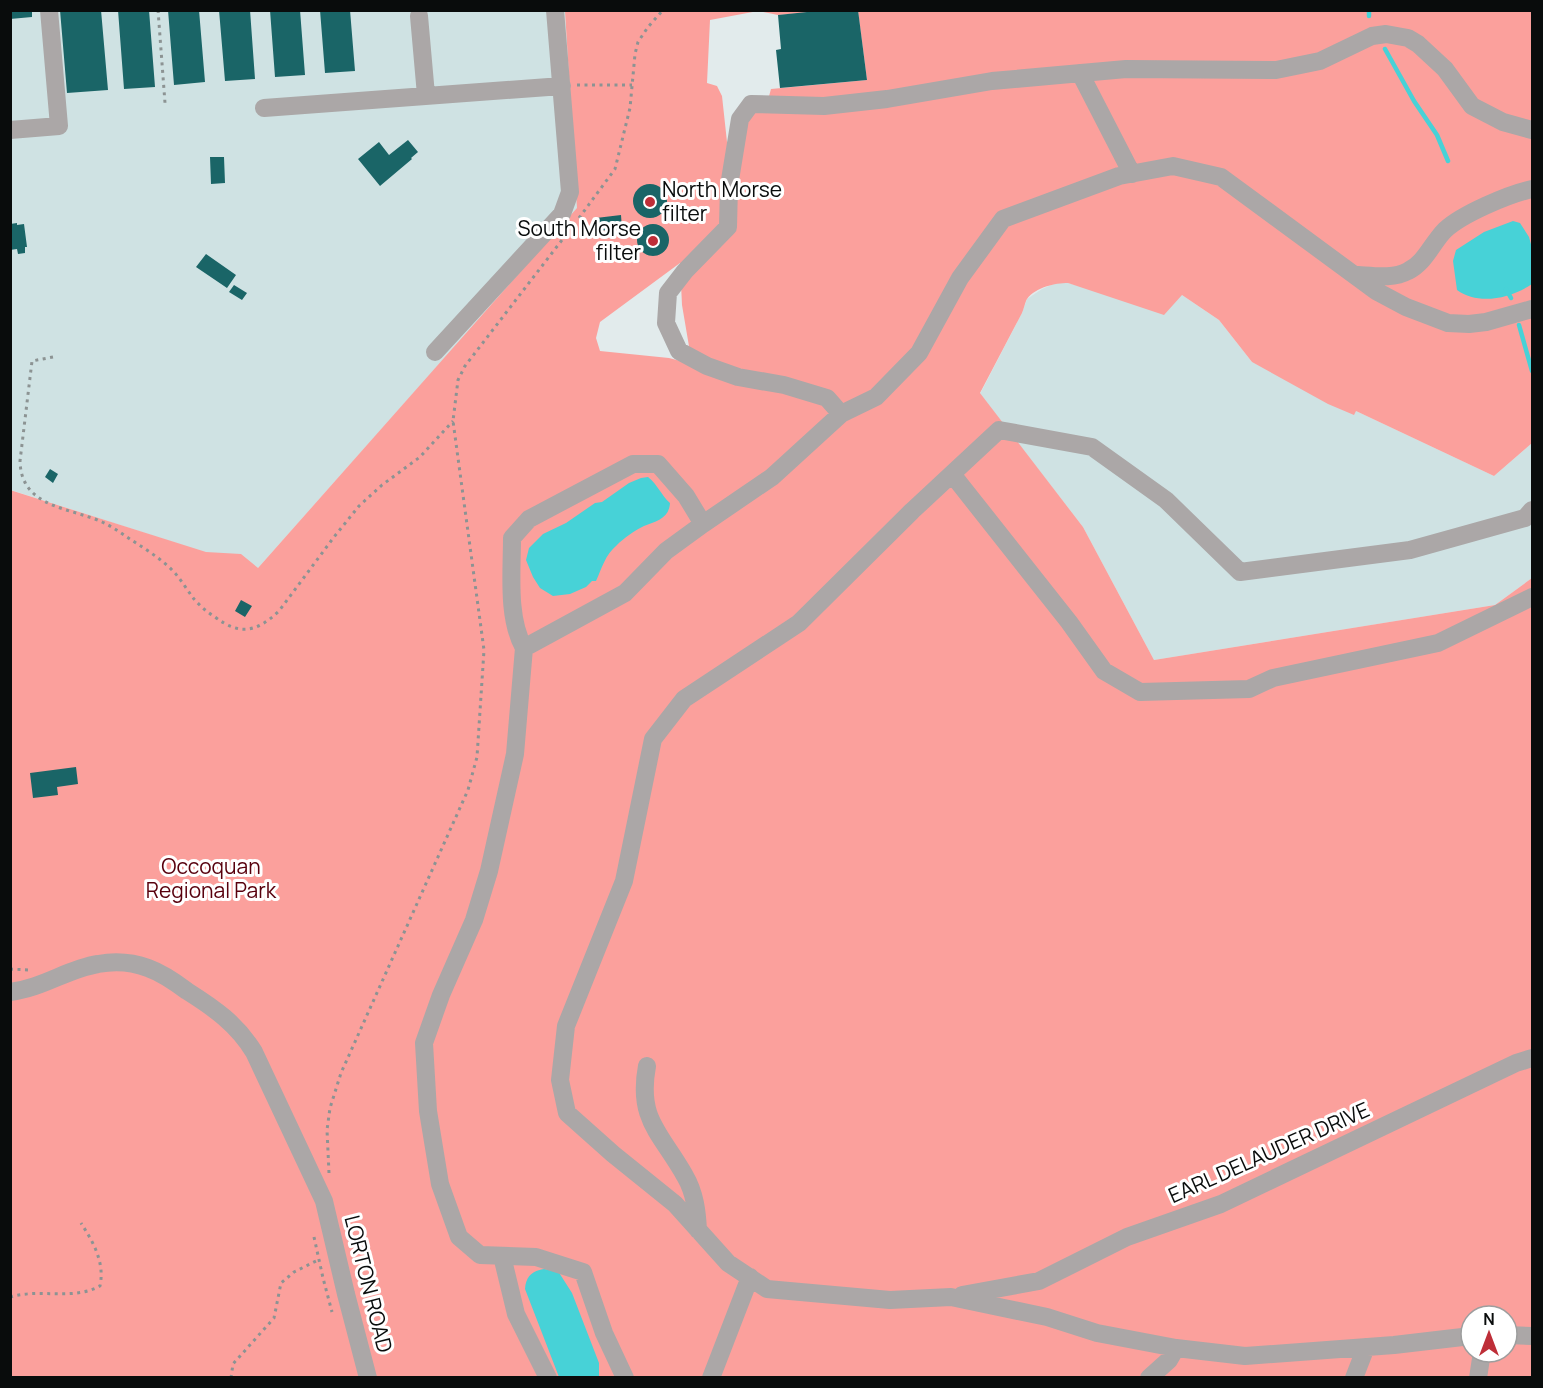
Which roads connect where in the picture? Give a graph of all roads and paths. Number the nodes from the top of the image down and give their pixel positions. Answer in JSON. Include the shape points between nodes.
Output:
{"nodes":[{"id":1,"x":49,"y":10,"type":"edge"},
{"id":2,"x":158,"y":10,"type":"edge"},
{"id":3,"x":555,"y":10,"type":"edge"},
{"id":4,"x":663,"y":10,"type":"edge"},
{"id":5,"x":418,"y":16,"type":"dead end"},
{"id":6,"x":1080,"y":73,"type":"junction"},
{"id":7,"x":632,"y":84,"type":"junction"},
{"id":8,"x":562,"y":86,"type":"junction"},
{"id":9,"x":426,"y":95,"type":"junction"},
{"id":10,"x":165,"y":103,"type":"dead end"},
{"id":11,"x":264,"y":108,"type":"dead end"},
{"id":12,"x":10,"y":130,"type":"edge"},
{"id":13,"x":1533,"y":130,"type":"edge"},
{"id":14,"x":1132,"y":174,"type":"junction"},
{"id":15,"x":1533,"y":189,"type":"edge"},
{"id":16,"x":575,"y":223,"type":"dead end"},
{"id":17,"x":562,"y":240,"type":"dead end"},
{"id":18,"x":1358,"y":275,"type":"junction"},
{"id":19,"x":1533,"y":309,"type":"edge"},
{"id":20,"x":435,"y":352,"type":"dead end"},
{"id":21,"x":53,"y":357,"type":"dead end"},
{"id":22,"x":842,"y":414,"type":"junction"},
{"id":23,"x":453,"y":421,"type":"junction"},
{"id":24,"x":952,"y":474,"type":"junction"},
{"id":25,"x":1533,"y":510,"type":"edge"},
{"id":26,"x":703,"y":524,"type":"junction"},
{"id":27,"x":1533,"y":597,"type":"edge"},
{"id":28,"x":524,"y":648,"type":"junction"},
{"id":29,"x":10,"y":969,"type":"edge"},
{"id":30,"x":39,"y":970,"type":"dead end"},
{"id":31,"x":10,"y":992,"type":"edge"},
{"id":32,"x":1533,"y":1058,"type":"edge"},
{"id":33,"x":647,"y":1066,"type":"dead end"},
{"id":34,"x":325,"y":1173,"type":"dead end"},
{"id":35,"x":81,"y":1223,"type":"dead end"},
{"id":36,"x":698,"y":1230,"type":"junction"},
{"id":37,"x":502,"y":1256,"type":"junction"},
{"id":38,"x":318,"y":1260,"type":"dead end"},
{"id":39,"x":750,"y":1277,"type":"junction"},
{"id":40,"x":10,"y":1297,"type":"edge"},
{"id":41,"x":951,"y":1297,"type":"junction"},
{"id":42,"x":1459,"y":1337,"type":"edge"},
{"id":43,"x":1366,"y":1347,"type":"junction"},
{"id":44,"x":1176,"y":1348,"type":"junction"},
{"id":45,"x":231,"y":1377,"type":"edge"},
{"id":46,"x":368,"y":1377,"type":"edge"},
{"id":47,"x":548,"y":1377,"type":"edge"},
{"id":48,"x":625,"y":1377,"type":"edge"},
{"id":49,"x":711,"y":1377,"type":"edge"},
{"id":50,"x":1149,"y":1377,"type":"edge"},
{"id":51,"x":1354,"y":1377,"type":"edge"}],
"edges":[{"from":1,"to":12,"type":"street","via":[[58,126]]},
{"from":2,"to":10,"type":"path"},
{"from":3,"to":8,"type":"street"},
{"from":4,"to":7,"type":"path","via":[[638,42]]},
{"from":5,"to":9,"type":"street"},
{"from":6,"to":13,"type":"street","via":[[1126,69],[1276,70],[1320,61],[1372,36],[1398,35],[1418,44],[1445,69],[1472,106],[1503,122]]},
{"from":6,"to":14,"type":"street"},
{"from":6,"to":22,"type":"street","via":[[992,81],[824,106],[751,104],[741,119],[729,186],[728,227],[668,293],[666,323],[678,351],[707,366],[827,398]]},
{"from":7,"to":8,"type":"path"},
{"from":7,"to":16,"type":"path","via":[[615,169]]},
{"from":8,"to":9,"type":"street"},
{"from":8,"to":20,"type":"street","via":[[570,192],[562,214]]},
{"from":9,"to":11,"type":"street"},
{"from":14,"to":18,"type":"street","via":[[1173,166],[1221,177]]},
{"from":14,"to":22,"type":"street","via":[[1003,219],[960,278],[919,353],[876,397]]},
{"from":15,"to":18,"type":"street","via":[[1461,217],[1408,272]]},
{"from":17,"to":23,"type":"path","via":[[465,366],[458,380]]},
{"from":18,"to":19,"type":"street","via":[[1376,291],[1448,323],[1486,322]]},
{"from":21,"to":23,"type":"path","via":[[32,361],[20,461],[24,483],[46,502],[106,523],[131,540],[171,569],[202,607],[236,630],[256,628],[269,621],[359,506],[420,458]]},
{"from":22,"to":26,"type":"street","via":[[772,477]]},
{"from":23,"to":34,"type":"path","via":[[484,650],[477,758],[468,790],[341,1073],[327,1130],[329,1180]]},
{"from":24,"to":25,"type":"street","via":[[999,430],[1092,447],[1166,500],[1240,572],[1410,550],[1525,518]]},
{"from":24,"to":27,"type":"street","via":[[1104,671],[1140,692],[1249,689],[1273,678],[1438,644]]},
{"from":24,"to":36,"type":"street","via":[[799,623],[684,699],[653,739],[624,881],[566,1026],[560,1080],[567,1113],[675,1204]]},
{"from":26,"to":28,"type":"street","via":[[666,551],[625,593]]},
{"from":26,"to":28,"type":"street","via":[[686,496],[658,464],[633,464],[529,519],[512,538],[516,634]]},
{"from":28,"to":37,"type":"street","via":[[514,754],[489,871],[474,920],[424,1043],[428,1111],[440,1184],[459,1237],[480,1256]]},
{"from":29,"to":30,"type":"path"},
{"from":31,"to":46,"type":"street","name":"LORTON ROAD","via":[[45,984],[95,964],[122,963],[148,968],[170,979],[216,1009],[240,1031],[254,1052],[324,1200]]},
{"from":32,"to":41,"type":"street","name":"EARL DELAUDER DRIVE","via":[[1221,1204],[1127,1237],[1038,1281]]},
{"from":33,"to":36,"type":"street","via":[[643,1086],[647,1109],[692,1191]]},
{"from":35,"to":40,"type":"path","via":[[99,1259],[100,1286],[89,1292]]},
{"from":36,"to":39,"type":"street","via":[[728,1263]]},
{"from":37,"to":47,"type":"street","via":[[516,1314]]},
{"from":37,"to":48,"type":"street","via":[[536,1257],[583,1272],[604,1333]]},
{"from":38,"to":45,"type":"path","via":[[281,1283],[274,1318],[233,1364]]},
{"from":39,"to":41,"type":"street","via":[[767,1289],[890,1300]]},
{"from":39,"to":49,"type":"street"},
{"from":41,"to":44,"type":"street"},
{"from":42,"to":43,"type":"street"},
{"from":43,"to":44,"type":"street","via":[[1245,1356]]},
{"from":43,"to":51,"type":"street"},
{"from":44,"to":50,"type":"street","via":[[1169,1360]]}]}
